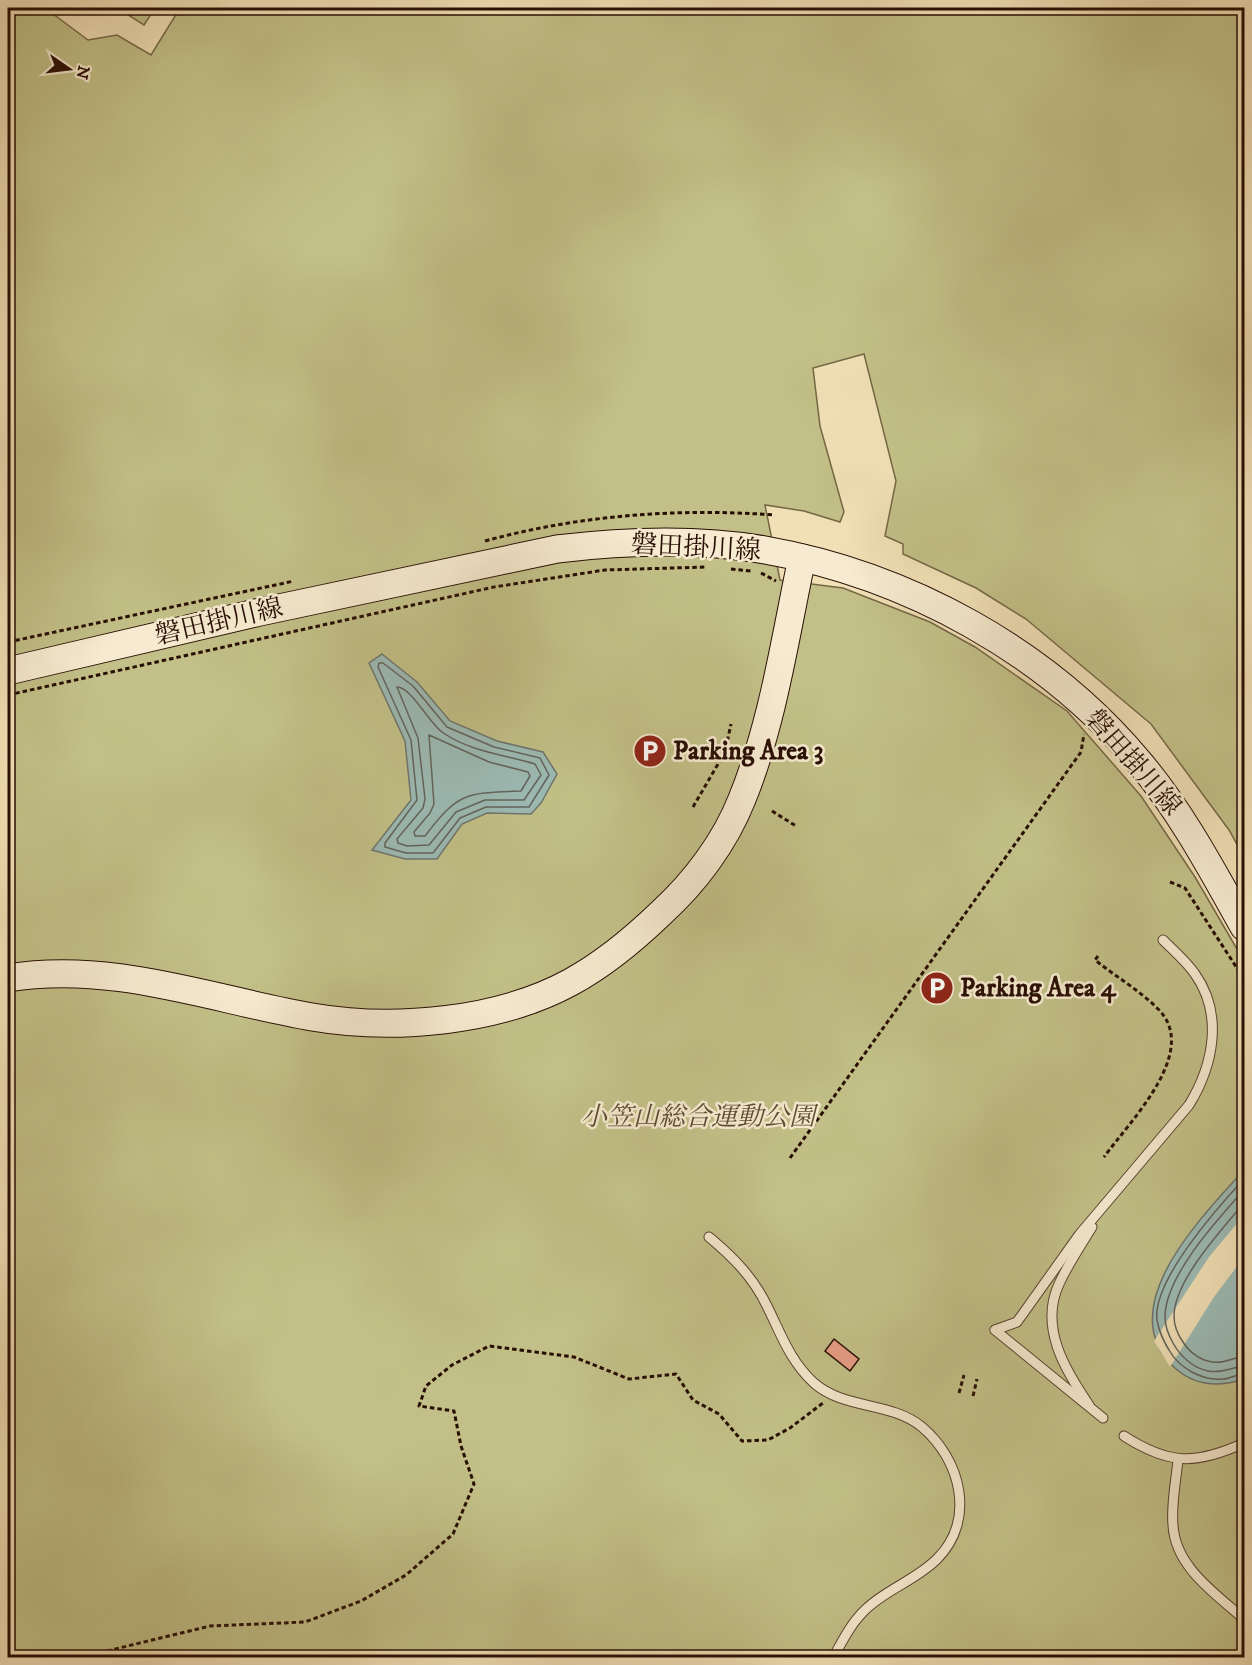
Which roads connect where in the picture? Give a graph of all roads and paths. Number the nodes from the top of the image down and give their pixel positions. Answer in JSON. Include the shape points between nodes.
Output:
{"nodes":[{"id":1,"x":802,"y":558,"type":"junction"},
{"id":2,"x":708,"y":567,"type":"dead end"},
{"id":3,"x":720,"y":568,"type":"dead end"},
{"id":4,"x":782,"y":585,"type":"dead end"},
{"id":5,"x":8,"y":671,"type":"edge"},
{"id":6,"x":8,"y":695,"type":"edge"},
{"id":7,"x":731,"y":724,"type":"dead end"},
{"id":8,"x":1086,"y":726,"type":"dead end"},
{"id":9,"x":693,"y":807,"type":"dead end"},
{"id":10,"x":772,"y":811,"type":"dead end"},
{"id":11,"x":796,"y":826,"type":"dead end"},
{"id":12,"x":1170,"y":882,"type":"dead end"},
{"id":13,"x":1245,"y":927,"type":"edge"},
{"id":14,"x":1163,"y":940,"type":"dead end"},
{"id":15,"x":1098,"y":956,"type":"dead end"},
{"id":16,"x":8,"y":978,"type":"edge"},
{"id":17,"x":1245,"y":979,"type":"edge"},
{"id":18,"x":1104,"y":1157,"type":"dead end"},
{"id":19,"x":790,"y":1158,"type":"dead end"},
{"id":20,"x":1101,"y":1212,"type":"junction"},
{"id":21,"x":709,"y":1238,"type":"dead end"},
{"id":22,"x":964,"y":1376,"type":"dead end"},
{"id":23,"x":977,"y":1379,"type":"dead end"},
{"id":24,"x":959,"y":1393,"type":"dead end"},
{"id":25,"x":834,"y":1396,"type":"junction"},
{"id":26,"x":973,"y":1396,"type":"dead end"},
{"id":27,"x":1089,"y":1405,"type":"junction"},
{"id":28,"x":1103,"y":1419,"type":"dead end"},
{"id":29,"x":1124,"y":1436,"type":"dead end"},
{"id":30,"x":1245,"y":1443,"type":"edge"},
{"id":31,"x":1178,"y":1460,"type":"junction"},
{"id":32,"x":1245,"y":1619,"type":"edge"},
{"id":33,"x":78,"y":1658,"type":"edge"},
{"id":34,"x":833,"y":1658,"type":"edge"}],
"edges":[{"from":1,"to":5,"type":"main road","name":"磐田掛川線","via":[[762,549],[672,543],[557,549]]},
{"from":1,"to":13,"type":"main road","name":"磐田掛川線","via":[[864,576],[939,607],[1016,651],[1051,677],[1115,735],[1165,795],[1193,834]]},
{"from":1,"to":16,"type":"main road","via":[[762,741],[729,827],[700,872],[671,904],[632,939],[570,983],[488,1012],[398,1024],[313,1017],[137,978],[72,972]]},
{"from":2,"to":6,"type":"path","via":[[605,570],[494,587]]},
{"from":3,"to":4,"type":"path","via":[[762,573]]},
{"from":7,"to":9,"type":"path","via":[[725,752]]},
{"from":8,"to":19,"type":"path","via":[[1081,752]]},
{"from":10,"to":11,"type":"path"},
{"from":12,"to":17,"type":"path","via":[[1185,888]]},
{"from":14,"to":20,"type":"lane","via":[[1195,974],[1205,993],[1213,1018],[1208,1066],[1189,1105],[1124,1179]]},
{"from":15,"to":18,"type":"path","via":[[1095,960],[1157,1008],[1168,1024],[1173,1044],[1163,1075]]},
{"from":20,"to":27,"type":"lane","via":[[1059,1283],[1053,1306],[1053,1332],[1059,1357]]},
{"from":20,"to":27,"type":"lane","via":[[1079,1234],[1017,1322],[995,1330]]},
{"from":21,"to":25,"type":"lane","via":[[743,1268],[768,1306],[799,1367]]},
{"from":22,"to":24,"type":"path"},
{"from":23,"to":26,"type":"path"},
{"from":25,"to":33,"type":"path","via":[[768,1440],[742,1441],[719,1414],[693,1400],[676,1374],[629,1379],[574,1357],[489,1346],[452,1365],[426,1386],[419,1407],[454,1411],[474,1484],[453,1534],[406,1575],[361,1601],[305,1622],[210,1626]]},
{"from":25,"to":34,"type":"lane","via":[[898,1413],[921,1426],[951,1461],[958,1482],[959,1506],[953,1533],[942,1553],[867,1608],[855,1620]]},
{"from":27,"to":28,"type":"lane"},
{"from":29,"to":31,"type":"lane","via":[[1147,1450]]},
{"from":30,"to":31,"type":"lane","via":[[1208,1458]]},
{"from":31,"to":32,"type":"lane","via":[[1172,1527],[1181,1556],[1194,1575]]}]}
